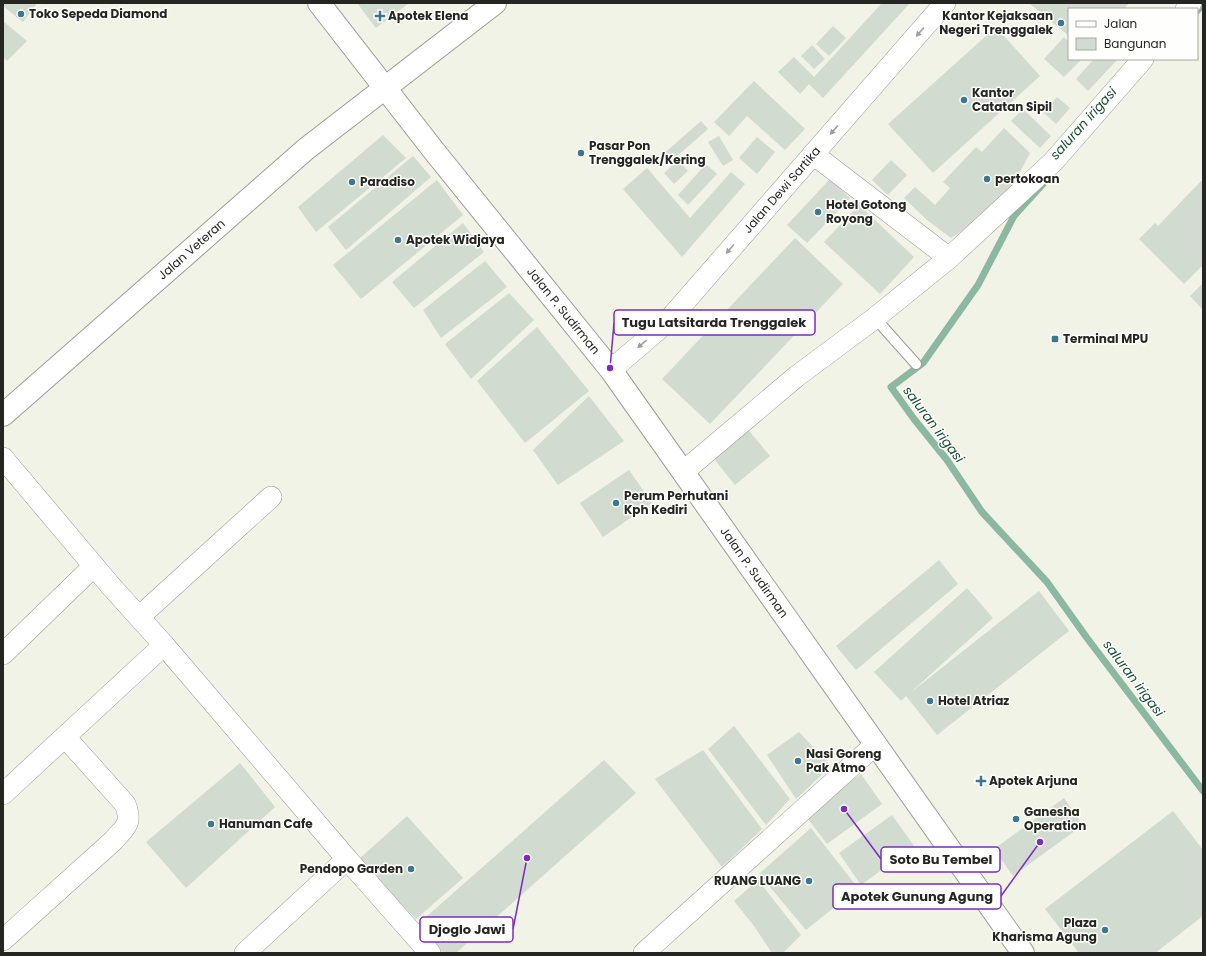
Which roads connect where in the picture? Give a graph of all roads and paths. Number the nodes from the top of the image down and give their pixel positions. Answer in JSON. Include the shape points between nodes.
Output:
{"nodes":[{"id":1,"x":319,"y":3,"type":"edge"},
{"id":2,"x":495,"y":3,"type":"edge"},
{"id":3,"x":946,"y":3,"type":"edge"},
{"id":4,"x":1142,"y":60,"type":"edge"},
{"id":5,"x":385,"y":88,"type":"junction"},
{"id":6,"x":813,"y":154,"type":"junction"},
{"id":7,"x":949,"y":258,"type":"junction"},
{"id":8,"x":875,"y":318,"type":"junction"},
{"id":9,"x":916,"y":364,"type":"dead end"},
{"id":10,"x":611,"y":370,"type":"junction"},
{"id":11,"x":3,"y":415,"type":"edge"},
{"id":12,"x":3,"y":458,"type":"edge"},
{"id":13,"x":683,"y":472,"type":"junction"},
{"id":14,"x":271,"y":497,"type":"dead end"},
{"id":15,"x":94,"y":566,"type":"junction"},
{"id":16,"x":139,"y":617,"type":"junction"},
{"id":17,"x":164,"y":645,"type":"junction"},
{"id":18,"x":3,"y":654,"type":"edge"},
{"id":19,"x":65,"y":736,"type":"junction"},
{"id":20,"x":876,"y":744,"type":"junction"},
{"id":21,"x":3,"y":794,"type":"edge"},
{"id":22,"x":347,"y":858,"type":"junction"},
{"id":23,"x":3,"y":940,"type":"edge"},
{"id":24,"x":428,"y":952,"type":"edge"},
{"id":25,"x":245,"y":953,"type":"edge"},
{"id":26,"x":644,"y":953,"type":"edge"},
{"id":27,"x":1023,"y":953,"type":"edge"}],
"edges":[{"from":1,"to":5,"type":"main road","name":"Jalan P. Sudirman"},
{"from":2,"to":5,"type":"main road","name":"Jalan Veteran"},
{"from":3,"to":6,"type":"street","name":"Jalan Dewi Sartika","one_way":true},
{"from":4,"to":7,"type":"street","via":[[1053,162]]},
{"from":5,"to":10,"type":"main road","name":"Jalan P. Sudirman"},
{"from":5,"to":11,"type":"main road","name":"Jalan Veteran","via":[[306,149]]},
{"from":6,"to":7,"type":"street"},
{"from":6,"to":10,"type":"street","name":"Jalan Dewi Sartika","one_way":true,"via":[[667,322]]},
{"from":7,"to":8,"type":"street"},
{"from":8,"to":9,"type":"lane"},
{"from":8,"to":13,"type":"street","via":[[797,376]]},
{"from":10,"to":13,"type":"main road","name":"Jalan P. Sudirman"},
{"from":12,"to":15,"type":"street"},
{"from":13,"to":20,"type":"main road","name":"Jalan P. Sudirman"},
{"from":14,"to":16,"type":"street"},
{"from":15,"to":16,"type":"street"},
{"from":15,"to":18,"type":"street"},
{"from":16,"to":17,"type":"street"},
{"from":17,"to":19,"type":"street"},
{"from":17,"to":22,"type":"street"},
{"from":19,"to":21,"type":"street"},
{"from":19,"to":23,"type":"street","via":[[125,804],[129,820],[113,840]]},
{"from":20,"to":26,"type":"street"},
{"from":20,"to":27,"type":"main road","name":"Jalan P. Sudirman"},
{"from":22,"to":24,"type":"street"},
{"from":22,"to":25,"type":"street"}]}
